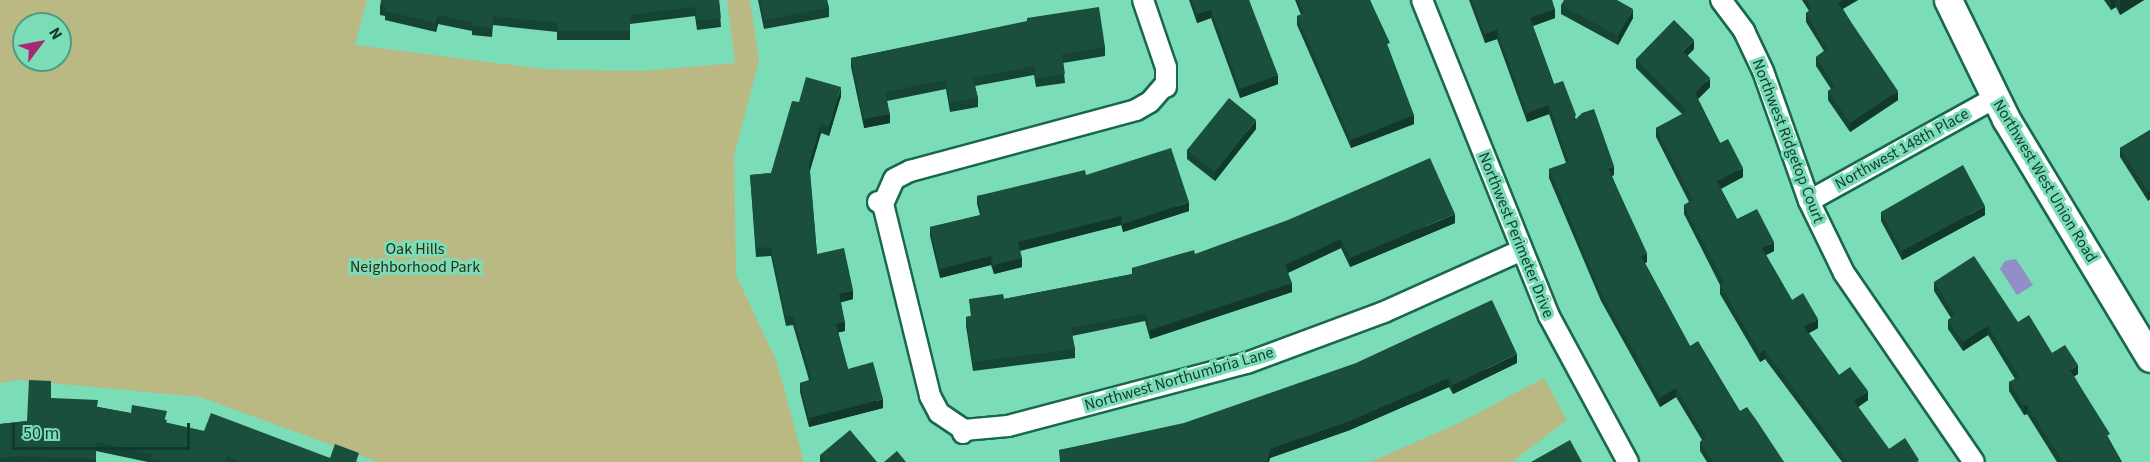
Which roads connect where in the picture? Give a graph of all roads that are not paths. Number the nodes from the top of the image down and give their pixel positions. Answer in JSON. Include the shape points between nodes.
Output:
{"nodes":[{"id":1,"x":1143,"y":0,"type":"edge"},
{"id":2,"x":1422,"y":0,"type":"edge"},
{"id":3,"x":1721,"y":0,"type":"edge"},
{"id":4,"x":1948,"y":0,"type":"edge"},
{"id":5,"x":1995,"y":98,"type":"junction"},
{"id":6,"x":1809,"y":201,"type":"junction"},
{"id":7,"x":1520,"y":251,"type":"junction"},
{"id":8,"x":2150,"y":358,"type":"edge"},
{"id":9,"x":1628,"y":462,"type":"edge"},
{"id":10,"x":1974,"y":462,"type":"edge"}],
"edges":[{"from":1,"to":7,"type":"street","name":"Northwest Northumbria Lane","via":[[1166,67],[1165,86],[1150,102],[1136,110],[910,171],[894,179],[881,203],[930,396],[939,413],[964,432],[1008,426],[1247,363],[1384,312]]},
{"from":2,"to":7,"type":"street","name":"Northwest Perimeter Drive"},
{"from":3,"to":6,"type":"street","name":"Northwest Ridgetop Court","via":[[1744,31],[1763,71]]},
{"from":4,"to":5,"type":"street","name":"Northwest West Union Road"},
{"from":5,"to":6,"type":"street","name":"Northwest 148th Place"},
{"from":5,"to":8,"type":"street","name":"Northwest West Union Road"},
{"from":6,"to":10,"type":"street","name":"Northwest Ridgetop Court","via":[[1844,273],[1872,318]]},
{"from":7,"to":9,"type":"street","name":"Northwest Perimeter Drive","via":[[1573,363]]}]}
